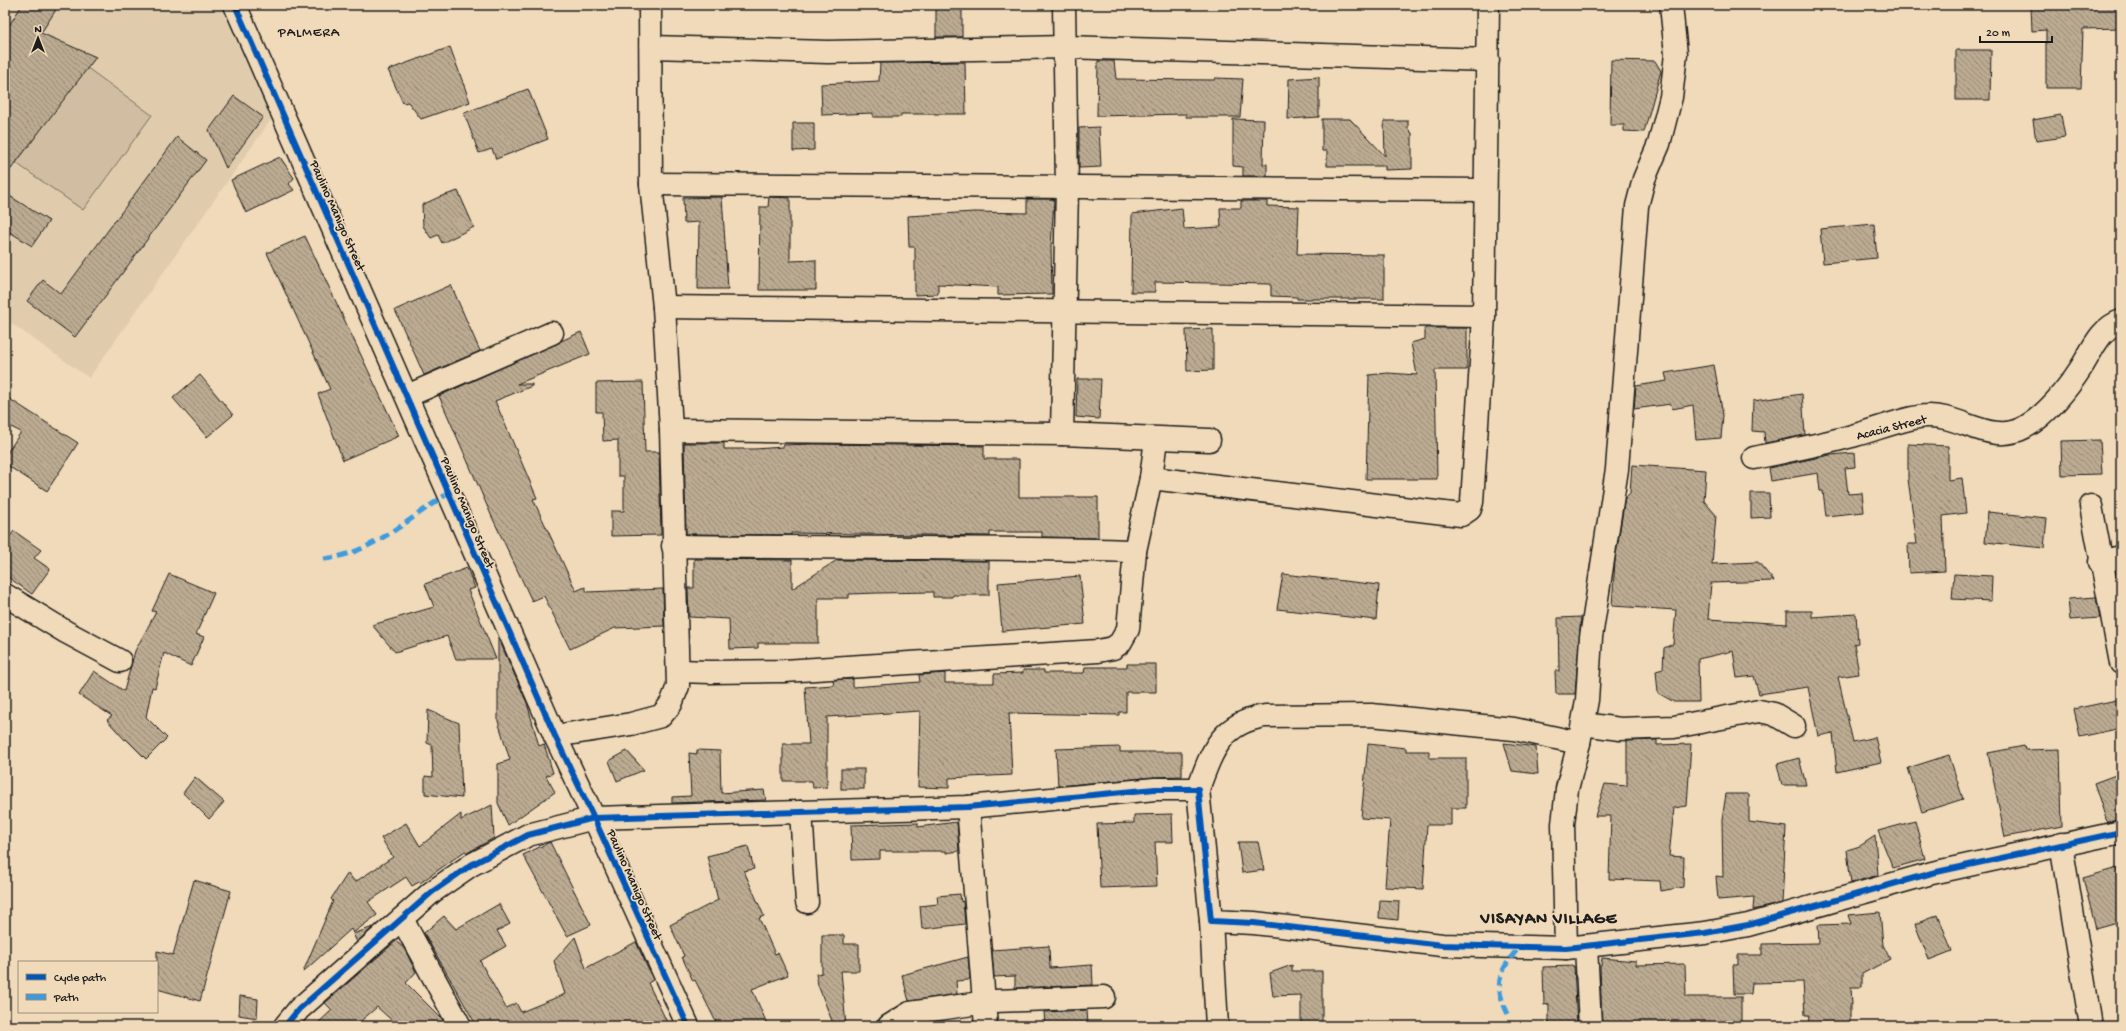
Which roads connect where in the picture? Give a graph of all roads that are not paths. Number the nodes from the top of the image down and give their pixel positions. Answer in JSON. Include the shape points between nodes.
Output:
{"nodes":[{"id":1,"x":235,"y":5,"type":"edge"},
{"id":2,"x":650,"y":5,"type":"edge"},
{"id":3,"x":1064,"y":5,"type":"edge"},
{"id":4,"x":1488,"y":5,"type":"edge"},
{"id":5,"x":1670,"y":5,"type":"edge"},
{"id":6,"x":651,"y":47,"type":"junction"},
{"id":7,"x":1065,"y":47,"type":"junction"},
{"id":8,"x":1488,"y":60,"type":"junction"},
{"id":9,"x":651,"y":184,"type":"junction"},
{"id":10,"x":1067,"y":188,"type":"junction"},
{"id":11,"x":1485,"y":190,"type":"junction"},
{"id":12,"x":664,"y":307,"type":"junction"},
{"id":13,"x":1063,"y":312,"type":"junction"},
{"id":14,"x":1484,"y":316,"type":"junction"},
{"id":15,"x":2121,"y":321,"type":"edge"},
{"id":16,"x":552,"y":333,"type":"dead end"},
{"id":17,"x":407,"y":396,"type":"junction"},
{"id":18,"x":671,"y":430,"type":"junction"},
{"id":19,"x":1062,"y":434,"type":"junction"},
{"id":20,"x":1156,"y":439,"type":"junction"},
{"id":21,"x":1209,"y":440,"type":"dead end"},
{"id":22,"x":1754,"y":458,"type":"dead end"},
{"id":23,"x":1151,"y":478,"type":"junction"},
{"id":24,"x":2091,"y":506,"type":"dead end"},
{"id":25,"x":674,"y":546,"type":"junction"},
{"id":26,"x":1135,"y":551,"type":"junction"},
{"id":27,"x":2121,"y":557,"type":"edge"},
{"id":28,"x":2100,"y":562,"type":"junction"},
{"id":29,"x":5,"y":595,"type":"edge"},
{"id":30,"x":120,"y":661,"type":"dead end"},
{"id":31,"x":2121,"y":663,"type":"edge"},
{"id":32,"x":678,"y":671,"type":"junction"},
{"id":33,"x":1794,"y":726,"type":"dead end"},
{"id":34,"x":1581,"y":734,"type":"junction"},
{"id":35,"x":555,"y":736,"type":"junction"},
{"id":36,"x":1198,"y":789,"type":"junction"},
{"id":37,"x":968,"y":807,"type":"junction"},
{"id":38,"x":801,"y":812,"type":"junction"},
{"id":39,"x":594,"y":818,"type":"junction"},
{"id":40,"x":2121,"y":832,"type":"edge"},
{"id":41,"x":2061,"y":844,"type":"junction"},
{"id":42,"x":807,"y":902,"type":"dead end"},
{"id":43,"x":402,"y":919,"type":"junction"},
{"id":44,"x":1211,"y":921,"type":"junction"},
{"id":45,"x":1576,"y":947,"type":"junction"},
{"id":46,"x":1104,"y":998,"type":"dead end"},
{"id":47,"x":986,"y":1002,"type":"junction"},
{"id":48,"x":285,"y":1026,"type":"edge"},
{"id":49,"x":460,"y":1026,"type":"edge"},
{"id":50,"x":688,"y":1026,"type":"edge"},
{"id":51,"x":889,"y":1026,"type":"edge"},
{"id":52,"x":986,"y":1026,"type":"edge"},
{"id":53,"x":1217,"y":1026,"type":"edge"},
{"id":54,"x":1590,"y":1026,"type":"edge"},
{"id":55,"x":2091,"y":1026,"type":"edge"}],
"edges":[{"from":1,"to":17,"type":"street","name":"Paulino Manigo Street"},
{"from":2,"to":6,"type":"street"},
{"from":3,"to":7,"type":"street"},
{"from":4,"to":8,"type":"street"},
{"from":5,"to":34,"type":"street","via":[[1676,54],[1671,97],[1659,144],[1644,179],[1637,206],[1617,469],[1590,637],[1589,684]]},
{"from":6,"to":7,"type":"street","via":[[828,52]]},
{"from":6,"to":9,"type":"street"},
{"from":7,"to":8,"type":"street"},
{"from":7,"to":10,"type":"street"},
{"from":8,"to":11,"type":"street"},
{"from":9,"to":10,"type":"street"},
{"from":9,"to":12,"type":"street"},
{"from":10,"to":11,"type":"street"},
{"from":10,"to":13,"type":"street"},
{"from":11,"to":14,"type":"street"},
{"from":12,"to":13,"type":"street"},
{"from":12,"to":18,"type":"street"},
{"from":13,"to":14,"type":"street"},
{"from":13,"to":19,"type":"street"},
{"from":14,"to":23,"type":"street","via":[[1472,502],[1470,509],[1461,515]]},
{"from":15,"to":22,"type":"street","name":"Acacia Street","via":[[2113,324],[2098,339],[2054,404],[2025,427],[1997,434],[1928,415],[1852,436]]},
{"from":16,"to":17,"type":"street"},
{"from":17,"to":35,"type":"street","name":"Paulino Manigo Street"},
{"from":18,"to":19,"type":"street"},
{"from":18,"to":25,"type":"street"},
{"from":19,"to":20,"type":"street"},
{"from":20,"to":21,"type":"street"},
{"from":20,"to":23,"type":"street"},
{"from":23,"to":26,"type":"street"},
{"from":24,"to":28,"type":"street"},
{"from":25,"to":26,"type":"street","via":[[909,549],[973,547]]},
{"from":25,"to":32,"type":"street"},
{"from":26,"to":32,"type":"street","via":[[1128,630],[1120,643],[1113,648],[784,671]]},
{"from":27,"to":28,"type":"street"},
{"from":28,"to":31,"type":"street"},
{"from":29,"to":30,"type":"street"},
{"from":32,"to":35,"type":"street","via":[[678,686],[674,697],[667,711],[661,716],[631,724]]},
{"from":33,"to":34,"type":"street","via":[[1774,714],[1759,711],[1674,727],[1620,729]]},
{"from":34,"to":36,"type":"street","via":[[1371,715],[1249,718],[1235,726],[1220,740]]},
{"from":34,"to":45,"type":"street","via":[[1567,789],[1563,824]]},
{"from":35,"to":39,"type":"street","name":"Paulino Manigo Street"},
{"from":36,"to":37,"type":"street","via":[[1154,789]]},
{"from":36,"to":44,"type":"street"},
{"from":37,"to":38,"type":"street"},
{"from":37,"to":47,"type":"street"},
{"from":38,"to":39,"type":"street"},
{"from":38,"to":42,"type":"street"},
{"from":39,"to":43,"type":"street","via":[[528,835],[471,864],[432,892]]},
{"from":39,"to":50,"type":"street","name":"Paulino Manigo Street"},
{"from":40,"to":41,"type":"street"},
{"from":41,"to":45,"type":"street","via":[[1932,873],[1748,925],[1706,933]]},
{"from":41,"to":55,"type":"street"},
{"from":43,"to":48,"type":"street","via":[[299,1009]]},
{"from":43,"to":49,"type":"street"},
{"from":44,"to":45,"type":"street","via":[[1442,945]]},
{"from":44,"to":53,"type":"street"},
{"from":45,"to":54,"type":"street"},
{"from":46,"to":47,"type":"street"},
{"from":47,"to":51,"type":"street","via":[[910,1012]]},
{"from":47,"to":52,"type":"street"}]}
